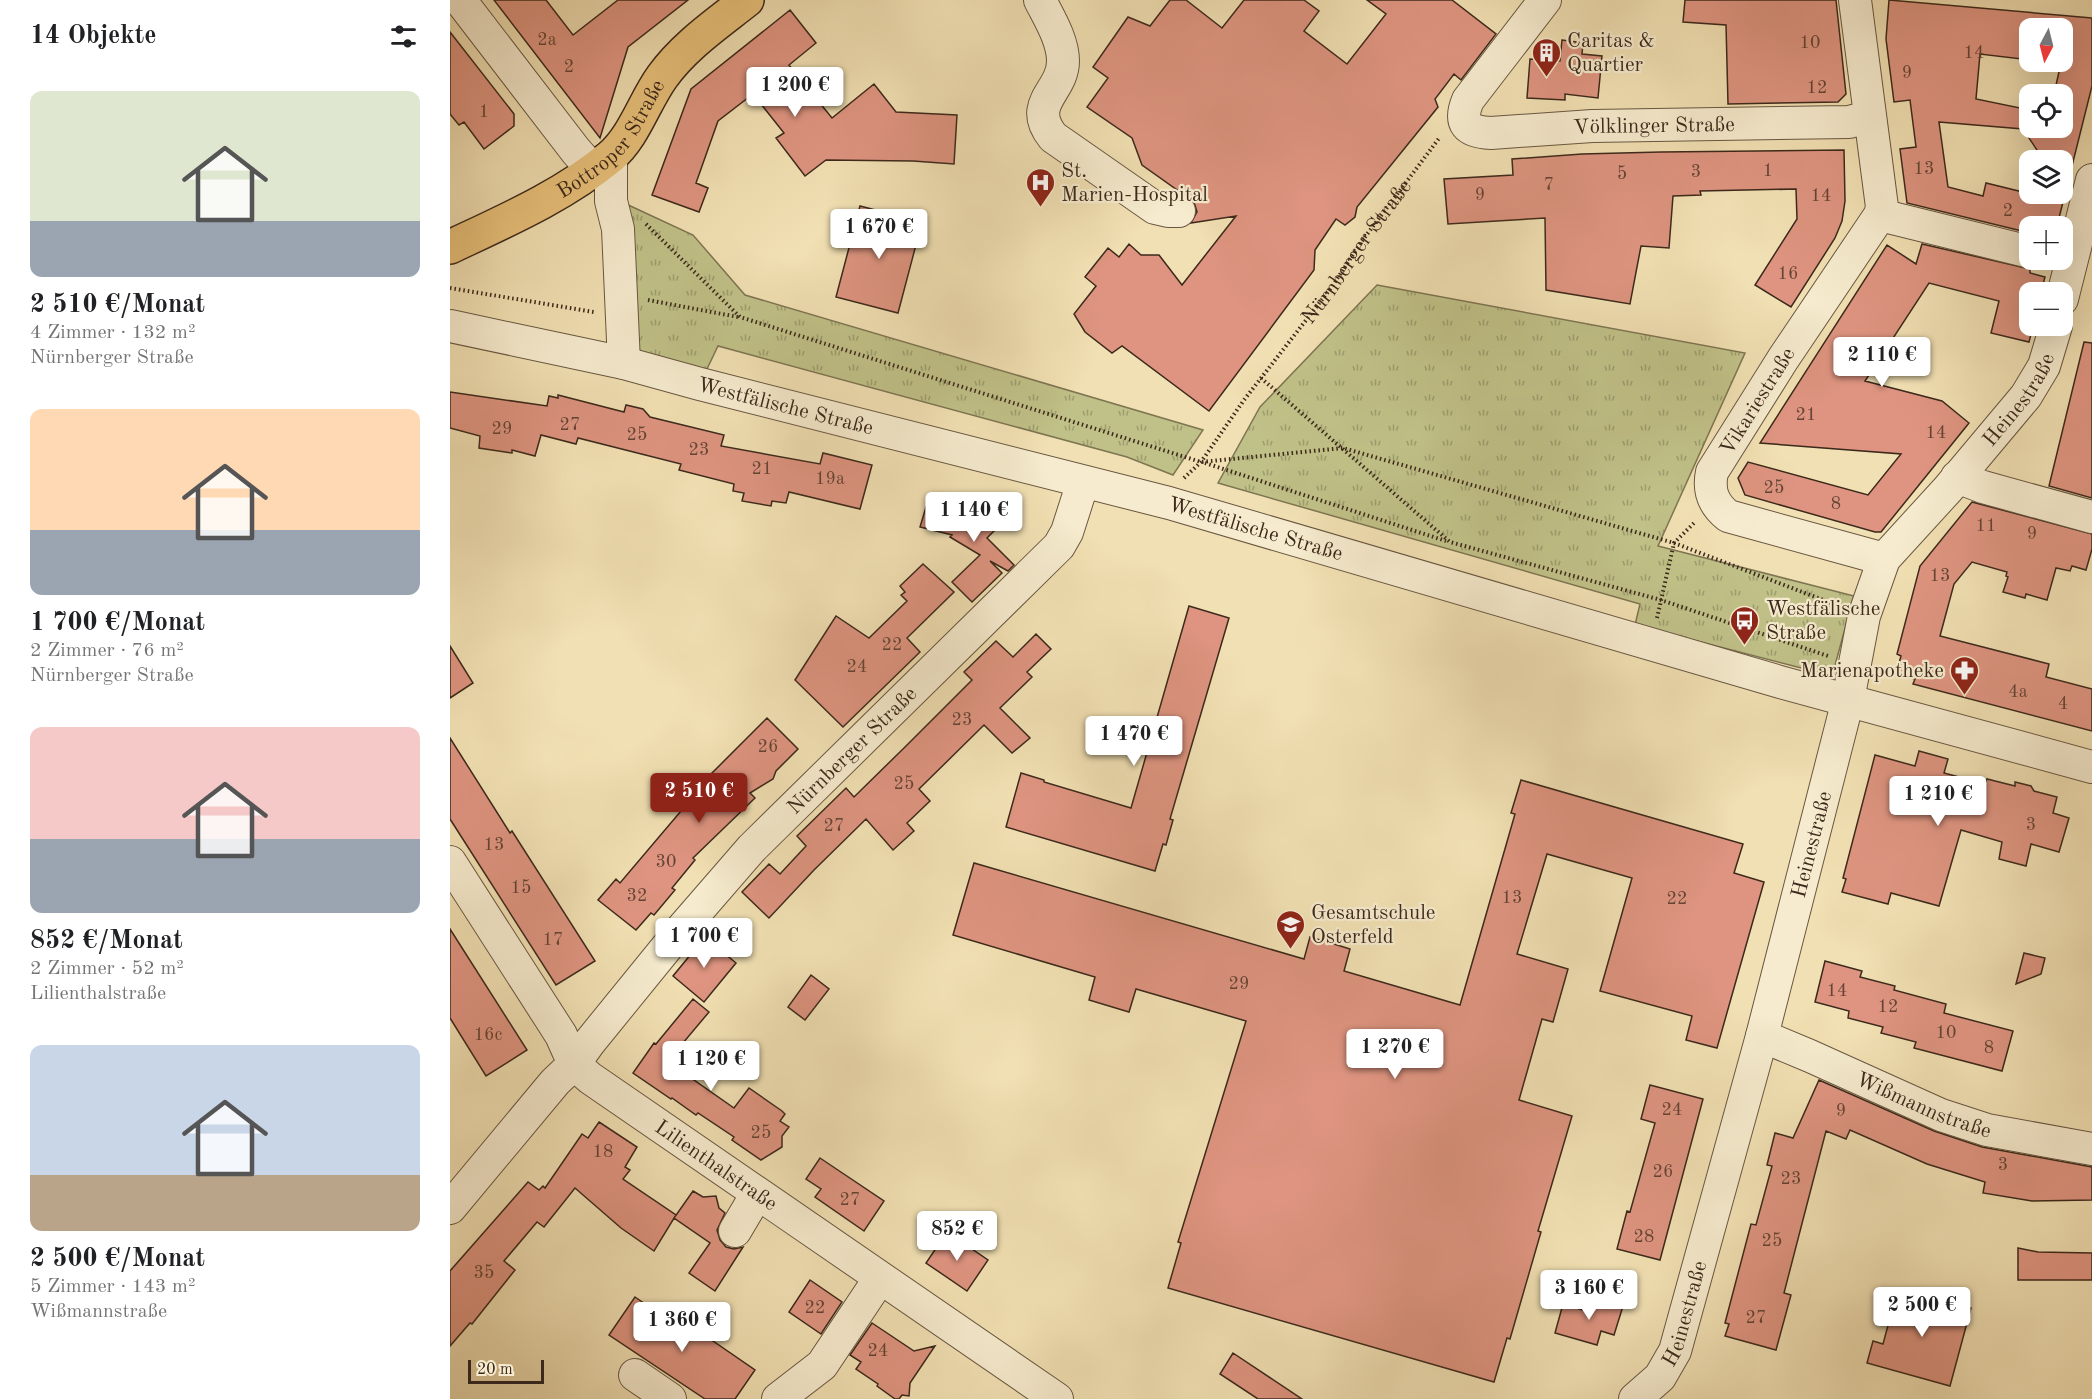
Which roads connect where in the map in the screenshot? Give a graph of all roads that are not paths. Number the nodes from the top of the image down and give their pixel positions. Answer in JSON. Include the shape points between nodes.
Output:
{"nodes":[{"id":1,"x":460,"y":0,"type":"edge"},
{"id":2,"x":747,"y":0,"type":"edge"},
{"id":3,"x":1040,"y":0,"type":"edge"},
{"id":4,"x":1545,"y":0,"type":"edge"},
{"id":5,"x":1855,"y":0,"type":"edge"},
{"id":6,"x":1869,"y":117,"type":"junction"},
{"id":7,"x":602,"y":163,"type":"junction"},
{"id":8,"x":2092,"y":180,"type":"edge"},
{"id":9,"x":1179,"y":211,"type":"dead end"},
{"id":10,"x":1880,"y":215,"type":"junction"},
{"id":11,"x":450,"y":247,"type":"edge"},
{"id":12,"x":2019,"y":249,"type":"edge"},
{"id":13,"x":2076,"y":262,"type":"edge"},
{"id":14,"x":2068,"y":282,"type":"edge"},
{"id":15,"x":450,"y":326,"type":"edge"},
{"id":16,"x":2053,"y":336,"type":"edge"},
{"id":17,"x":624,"y":363,"type":"junction"},
{"id":18,"x":1957,"y":477,"type":"junction"},
{"id":19,"x":1083,"y":482,"type":"junction"},
{"id":20,"x":2092,"y":517,"type":"edge"},
{"id":21,"x":1884,"y":560,"type":"junction"},
{"id":22,"x":1848,"y":700,"type":"junction"},
{"id":23,"x":2092,"y":767,"type":"edge"},
{"id":24,"x":450,"y":862,"type":"edge"},
{"id":25,"x":1762,"y":1036,"type":"junction"},
{"id":26,"x":574,"y":1064,"type":"junction"},
{"id":27,"x":2092,"y":1149,"type":"edge"},
{"id":28,"x":757,"y":1194,"type":"junction"},
{"id":29,"x":450,"y":1208,"type":"edge"},
{"id":30,"x":735,"y":1231,"type":"dead end"},
{"id":31,"x":880,"y":1278,"type":"junction"},
{"id":32,"x":635,"y":1375,"type":"dead end"},
{"id":33,"x":1052,"y":1398,"type":"edge"},
{"id":34,"x":670,"y":1399,"type":"edge"},
{"id":35,"x":778,"y":1399,"type":"edge"},
{"id":36,"x":1635,"y":1399,"type":"edge"}],
"edges":[{"from":1,"to":7,"type":"street","via":[[576,151]]},
{"from":2,"to":7,"type":"main road","name":"Bottroper Straße","via":[[678,58],[662,76],[624,141]]},
{"from":3,"to":9,"type":"street","via":[[1060,43],[1064,62],[1042,115],[1044,126],[1053,137],[1155,208]]},
{"from":4,"to":6,"type":"street","name":"Völklinger Straße","via":[[1468,100],[1464,110],[1466,124],[1479,133],[1592,126],[1849,122]]},
{"from":5,"to":6,"type":"street"},
{"from":6,"to":10,"type":"street","via":[[1882,198]]},
{"from":7,"to":11,"type":"main road","name":"Bottroper Straße","via":[[532,208]]},
{"from":7,"to":17,"type":"street","via":[[632,308]]},
{"from":8,"to":13,"type":"street"},
{"from":10,"to":12,"type":"street"},
{"from":10,"to":21,"type":"street","name":"Vikariestraße","via":[[1712,472],[1710,485],[1715,503],[1728,516]]},
{"from":13,"to":14,"type":"street"},
{"from":15,"to":17,"type":"street","name":"Westfälische Straße"},
{"from":16,"to":18,"type":"street","name":"Heinestraße","via":[[2033,387]]},
{"from":17,"to":19,"type":"street","name":"Westfälische Straße"},
{"from":18,"to":20,"type":"street"},
{"from":18,"to":21,"type":"street","name":"Heinestraße"},
{"from":19,"to":22,"type":"street","name":"Westfälische Straße","via":[[1169,503]]},
{"from":19,"to":26,"type":"street","name":"Nürnberger Straße","via":[[1059,546],[752,848]]},
{"from":21,"to":22,"type":"street","name":"Heinestraße","via":[[1864,616]]},
{"from":22,"to":23,"type":"street","name":"Westfälische Straße"},
{"from":22,"to":25,"type":"street","name":"Heinestraße"},
{"from":24,"to":26,"type":"street","name":"Lilienthalstraße","via":[[561,1035]]},
{"from":25,"to":27,"type":"street","name":"Wißmannstraße","via":[[1959,1121],[1987,1130]]},
{"from":25,"to":36,"type":"street","name":"Heinestraße","via":[[1675,1351],[1660,1377]]},
{"from":26,"to":28,"type":"street","name":"Lilienthalstraße"},
{"from":26,"to":29,"type":"street","name":"Nürnberger Straße"},
{"from":28,"to":30,"type":"street"},
{"from":28,"to":31,"type":"street","name":"Lilienthalstraße"},
{"from":31,"to":33,"type":"street","name":"Lilienthalstraße"},
{"from":31,"to":35,"type":"street","via":[[822,1365]]},
{"from":32,"to":34,"type":"street"}]}
